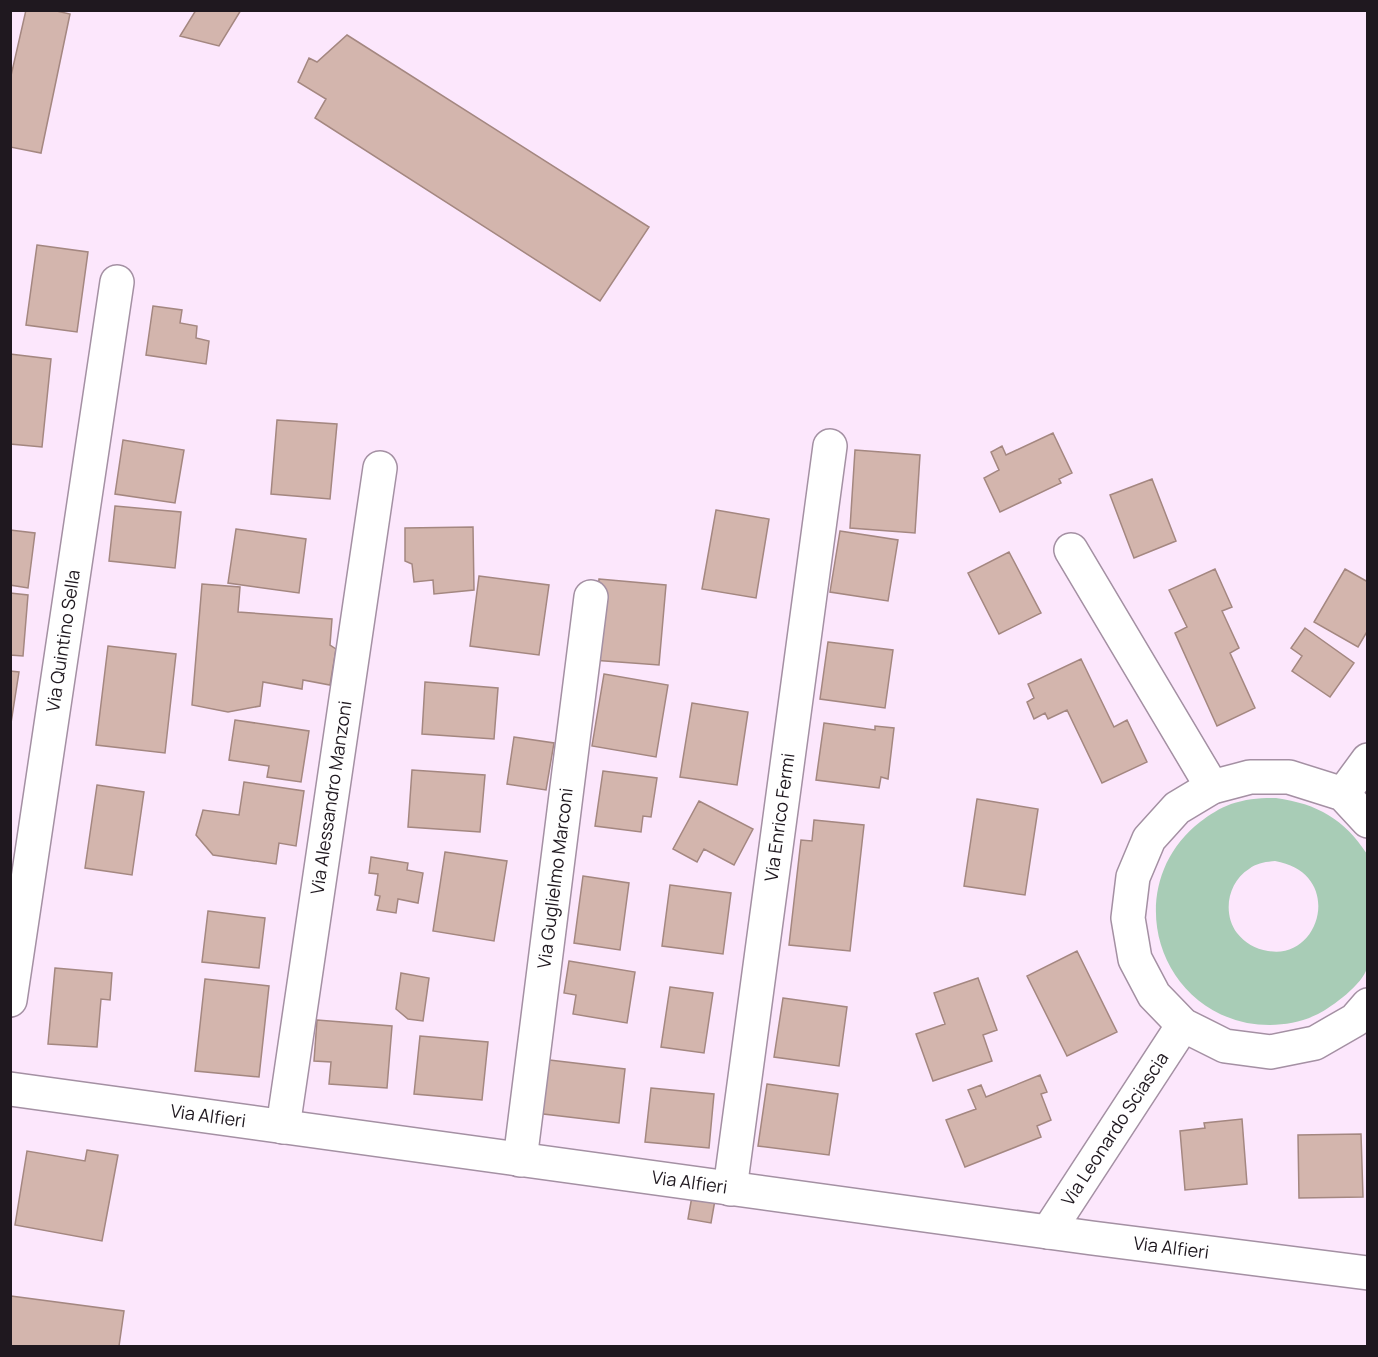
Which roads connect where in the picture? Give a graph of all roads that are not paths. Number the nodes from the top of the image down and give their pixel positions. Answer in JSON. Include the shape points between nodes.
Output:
{"nodes":[{"id":1,"x":117,"y":282,"type":"dead end"},
{"id":2,"x":830,"y":446,"type":"dead end"},
{"id":3,"x":380,"y":468,"type":"dead end"},
{"id":4,"x":1071,"y":550,"type":"dead end"},
{"id":5,"x":591,"y":597,"type":"dead end"},
{"id":6,"x":1368,"y":760,"type":"edge"},
{"id":7,"x":1212,"y":787,"type":"junction"},
{"id":8,"x":1343,"y":794,"type":"junction"},
{"id":9,"x":1368,"y":821,"type":"edge"},
{"id":10,"x":10,"y":1000,"type":"edge"},
{"id":11,"x":1368,"y":1005,"type":"edge"},
{"id":12,"x":1183,"y":1025,"type":"junction"},
{"id":13,"x":10,"y":1089,"type":"edge"},
{"id":14,"x":283,"y":1127,"type":"junction"},
{"id":15,"x":519,"y":1160,"type":"junction"},
{"id":16,"x":730,"y":1189,"type":"junction"},
{"id":17,"x":1048,"y":1232,"type":"junction"},
{"id":18,"x":1368,"y":1273,"type":"edge"}],
"edges":[{"from":1,"to":10,"type":"street","name":"Via Quintino Sella"},
{"from":2,"to":16,"type":"street","name":"Via Enrico Fermi"},
{"from":3,"to":14,"type":"street","name":"Via Alessandro Manzoni"},
{"from":4,"to":7,"type":"street"},
{"from":5,"to":15,"type":"street","name":"Via Guglielmo Marconi"},
{"from":6,"to":8,"type":"street"},
{"from":7,"to":8,"type":"street","via":[[1250,777],[1288,777]]},
{"from":7,"to":12,"type":"street","via":[[1177,808],[1149,839],[1133,877],[1129,908],[1135,959],[1154,995]]},
{"from":8,"to":9,"type":"street"},
{"from":11,"to":12,"type":"street","via":[[1355,1020],[1315,1043],[1270,1052],[1224,1046]]},
{"from":12,"to":17,"type":"street","name":"Via Leonardo Sciascia"},
{"from":13,"to":14,"type":"street","name":"Via Alfieri"},
{"from":14,"to":15,"type":"street","name":"Via Alfieri"},
{"from":15,"to":16,"type":"street","name":"Via Alfieri"},
{"from":16,"to":17,"type":"street","name":"Via Alfieri"},
{"from":17,"to":18,"type":"street","name":"Via Alfieri"}]}
